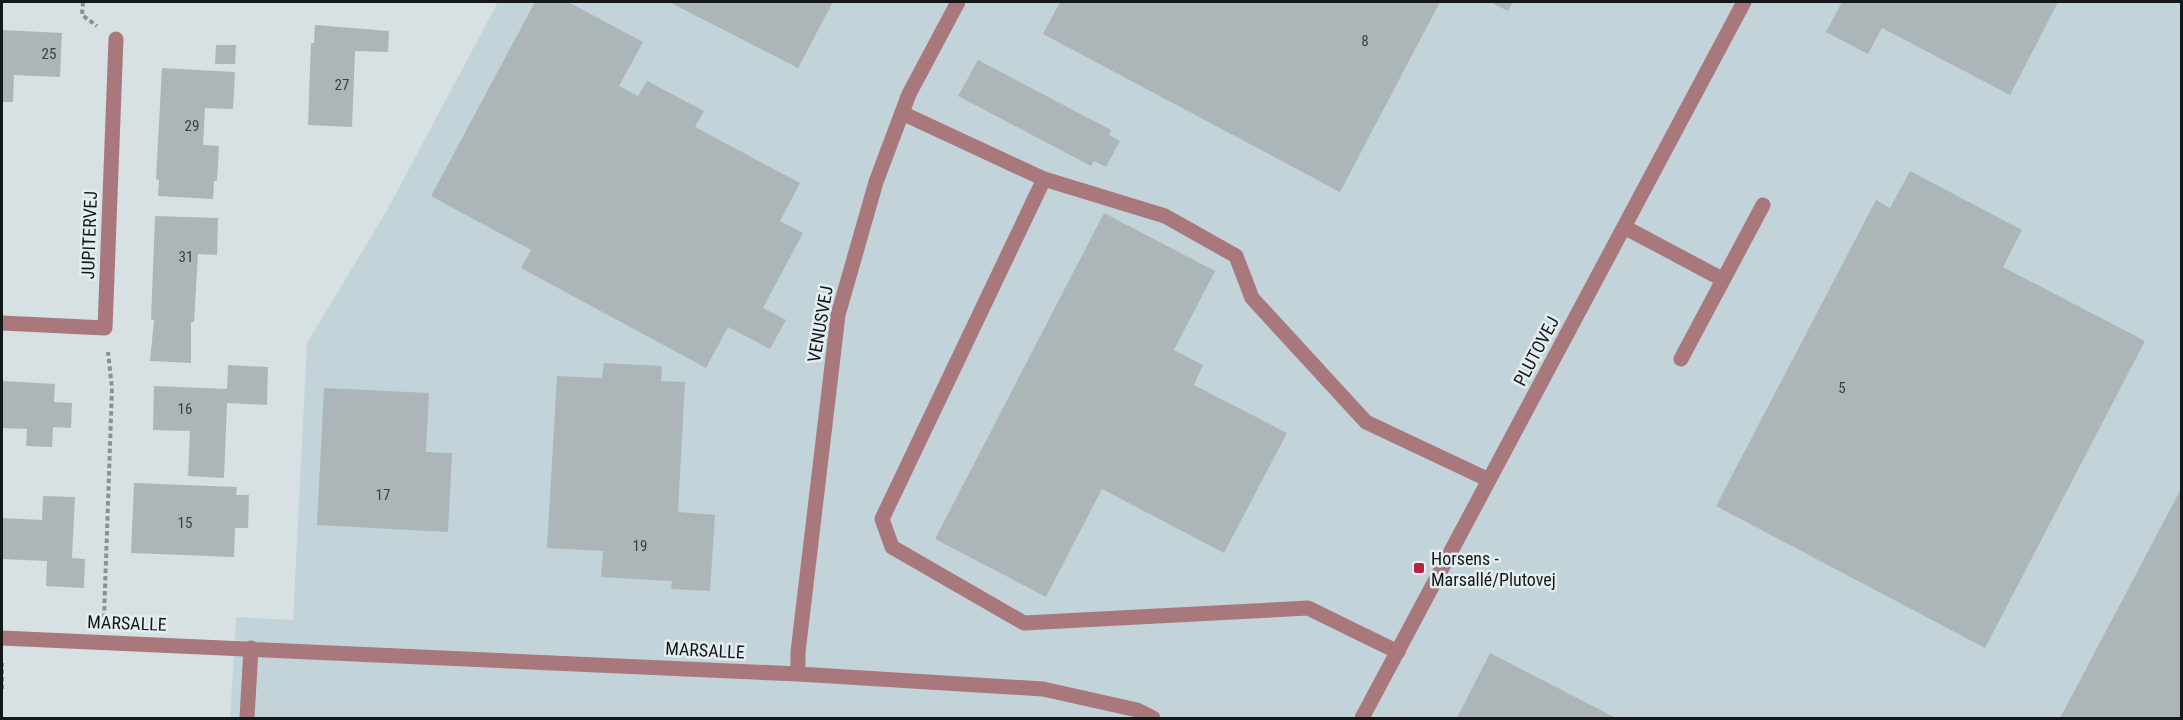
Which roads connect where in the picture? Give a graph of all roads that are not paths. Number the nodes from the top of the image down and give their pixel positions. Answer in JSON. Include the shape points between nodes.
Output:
{"nodes":[{"id":1,"x":958,"y":2,"type":"edge"},
{"id":2,"x":1744,"y":2,"type":"edge"},
{"id":3,"x":116,"y":39,"type":"dead end"},
{"id":4,"x":902,"y":112,"type":"junction"},
{"id":5,"x":1044,"y":179,"type":"junction"},
{"id":6,"x":1762,"y":205,"type":"dead end"},
{"id":7,"x":1624,"y":227,"type":"junction"},
{"id":8,"x":1722,"y":279,"type":"junction"},
{"id":9,"x":2,"y":323,"type":"edge"},
{"id":10,"x":1681,"y":359,"type":"dead end"},
{"id":11,"x":1489,"y":480,"type":"junction"},
{"id":12,"x":2,"y":638,"type":"edge"},
{"id":13,"x":251,"y":648,"type":"junction"},
{"id":14,"x":1398,"y":652,"type":"junction"},
{"id":15,"x":798,"y":674,"type":"junction"},
{"id":16,"x":247,"y":718,"type":"edge"},
{"id":17,"x":1153,"y":718,"type":"edge"},
{"id":18,"x":1362,"y":718,"type":"edge"}],
"edges":[{"from":1,"to":4,"type":"street","name":"VENUSVEJ"},
{"from":2,"to":7,"type":"street","name":"PLUTOVEJ"},
{"from":3,"to":9,"type":"street","name":"JUPITERVEJ","via":[[105,328]]},
{"from":4,"to":5,"type":"street"},
{"from":4,"to":15,"type":"street","name":"VENUSVEJ","via":[[876,182],[838,315]]},
{"from":5,"to":11,"type":"street","via":[[1165,216],[1236,256],[1252,298],[1366,422]]},
{"from":5,"to":14,"type":"street","via":[[882,519],[892,547],[1024,623],[1308,609]]},
{"from":6,"to":8,"type":"street"},
{"from":7,"to":8,"type":"street"},
{"from":7,"to":11,"type":"street","name":"PLUTOVEJ"},
{"from":8,"to":10,"type":"street"},
{"from":11,"to":14,"type":"street","name":"PLUTOVEJ"},
{"from":12,"to":13,"type":"street","name":"MARSALLE"},
{"from":13,"to":15,"type":"street","name":"MARSALLE"},
{"from":13,"to":16,"type":"street"},
{"from":14,"to":18,"type":"street","name":"PLUTOVEJ"},
{"from":15,"to":17,"type":"street","name":"MARSALLE","via":[[1043,689],[1137,710]]}]}
